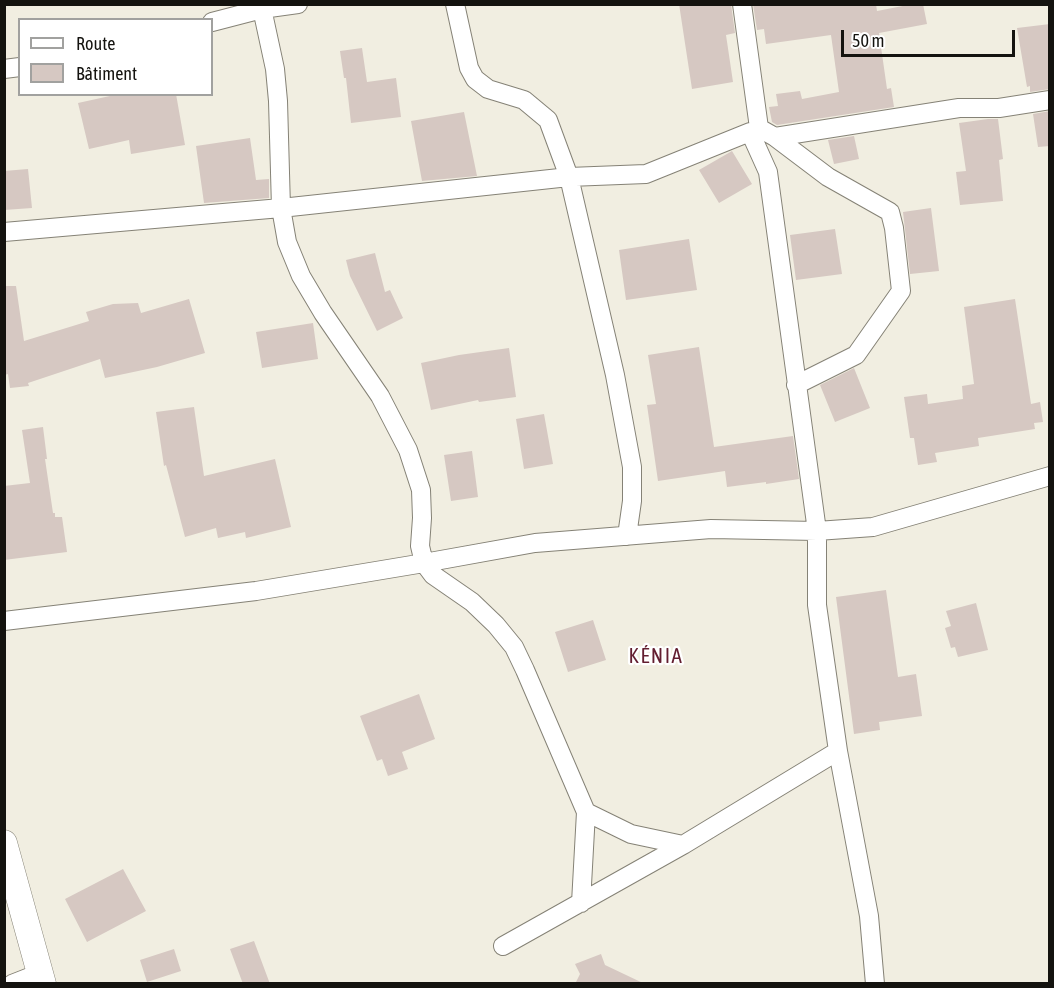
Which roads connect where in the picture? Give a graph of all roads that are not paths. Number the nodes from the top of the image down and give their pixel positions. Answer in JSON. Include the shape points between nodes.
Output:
{"nodes":[{"id":1,"x":298,"y":4,"type":"edge"},
{"id":2,"x":456,"y":4,"type":"edge"},
{"id":3,"x":742,"y":4,"type":"edge"},
{"id":4,"x":262,"y":7,"type":"edge"},
{"id":5,"x":213,"y":22,"type":"edge"},
{"id":6,"x":1050,"y":100,"type":"edge"},
{"id":7,"x":775,"y":137,"type":"junction"},
{"id":8,"x":569,"y":177,"type":"junction"},
{"id":9,"x":281,"y":208,"type":"junction"},
{"id":10,"x":4,"y":232,"type":"edge"},
{"id":11,"x":796,"y":385,"type":"junction"},
{"id":12,"x":1050,"y":476,"type":"edge"},
{"id":13,"x":817,"y":531,"type":"junction"},
{"id":14,"x":627,"y":536,"type":"junction"},
{"id":15,"x":424,"y":563,"type":"junction"},
{"id":16,"x":4,"y":621,"type":"edge"},
{"id":17,"x":838,"y":752,"type":"junction"},
{"id":18,"x":586,"y":812,"type":"junction"},
{"id":19,"x":4,"y":843,"type":"edge"},
{"id":20,"x":683,"y":846,"type":"junction"},
{"id":21,"x":581,"y":903,"type":"junction"},
{"id":22,"x":503,"y":946,"type":"dead end"},
{"id":23,"x":42,"y":978,"type":"edge"},
{"id":24,"x":12,"y":984,"type":"edge"},
{"id":25,"x":875,"y":984,"type":"edge"}],
"edges":[{"from":1,"to":4,"type":"street"},
{"from":2,"to":8,"type":"street","via":[[469,68],[475,79],[488,89],[524,100],[548,120]]},
{"from":3,"to":7,"type":"street","via":[[759,128]]},
{"from":4,"to":5,"type":"street"},
{"from":4,"to":9,"type":"street","via":[[277,91]]},
{"from":6,"to":7,"type":"street","via":[[999,108],[959,108]]},
{"from":7,"to":11,"type":"street","via":[[828,177],[890,212],[901,291],[856,355]]},
{"from":8,"to":9,"type":"street"},
{"from":8,"to":11,"type":"street","via":[[645,174],[750,132],[768,172]]},
{"from":8,"to":14,"type":"street","via":[[632,467]]},
{"from":9,"to":10,"type":"street"},
{"from":9,"to":15,"type":"street","via":[[287,242],[301,276],[380,396],[408,450],[422,490],[420,546]]},
{"from":11,"to":13,"type":"street"},
{"from":12,"to":13,"type":"street","via":[[873,527]]},
{"from":13,"to":14,"type":"street","via":[[711,529]]},
{"from":13,"to":17,"type":"street","via":[[817,605]]},
{"from":14,"to":15,"type":"street","via":[[535,543]]},
{"from":15,"to":16,"type":"street","via":[[256,591]]},
{"from":15,"to":18,"type":"street","via":[[472,602],[514,647]]},
{"from":17,"to":20,"type":"street"},
{"from":17,"to":25,"type":"street","via":[[869,916]]},
{"from":18,"to":20,"type":"street","via":[[631,834]]},
{"from":18,"to":21,"type":"street"},
{"from":19,"to":23,"type":"street"},
{"from":20,"to":21,"type":"street"},
{"from":21,"to":22,"type":"street"},
{"from":23,"to":24,"type":"street"}]}
